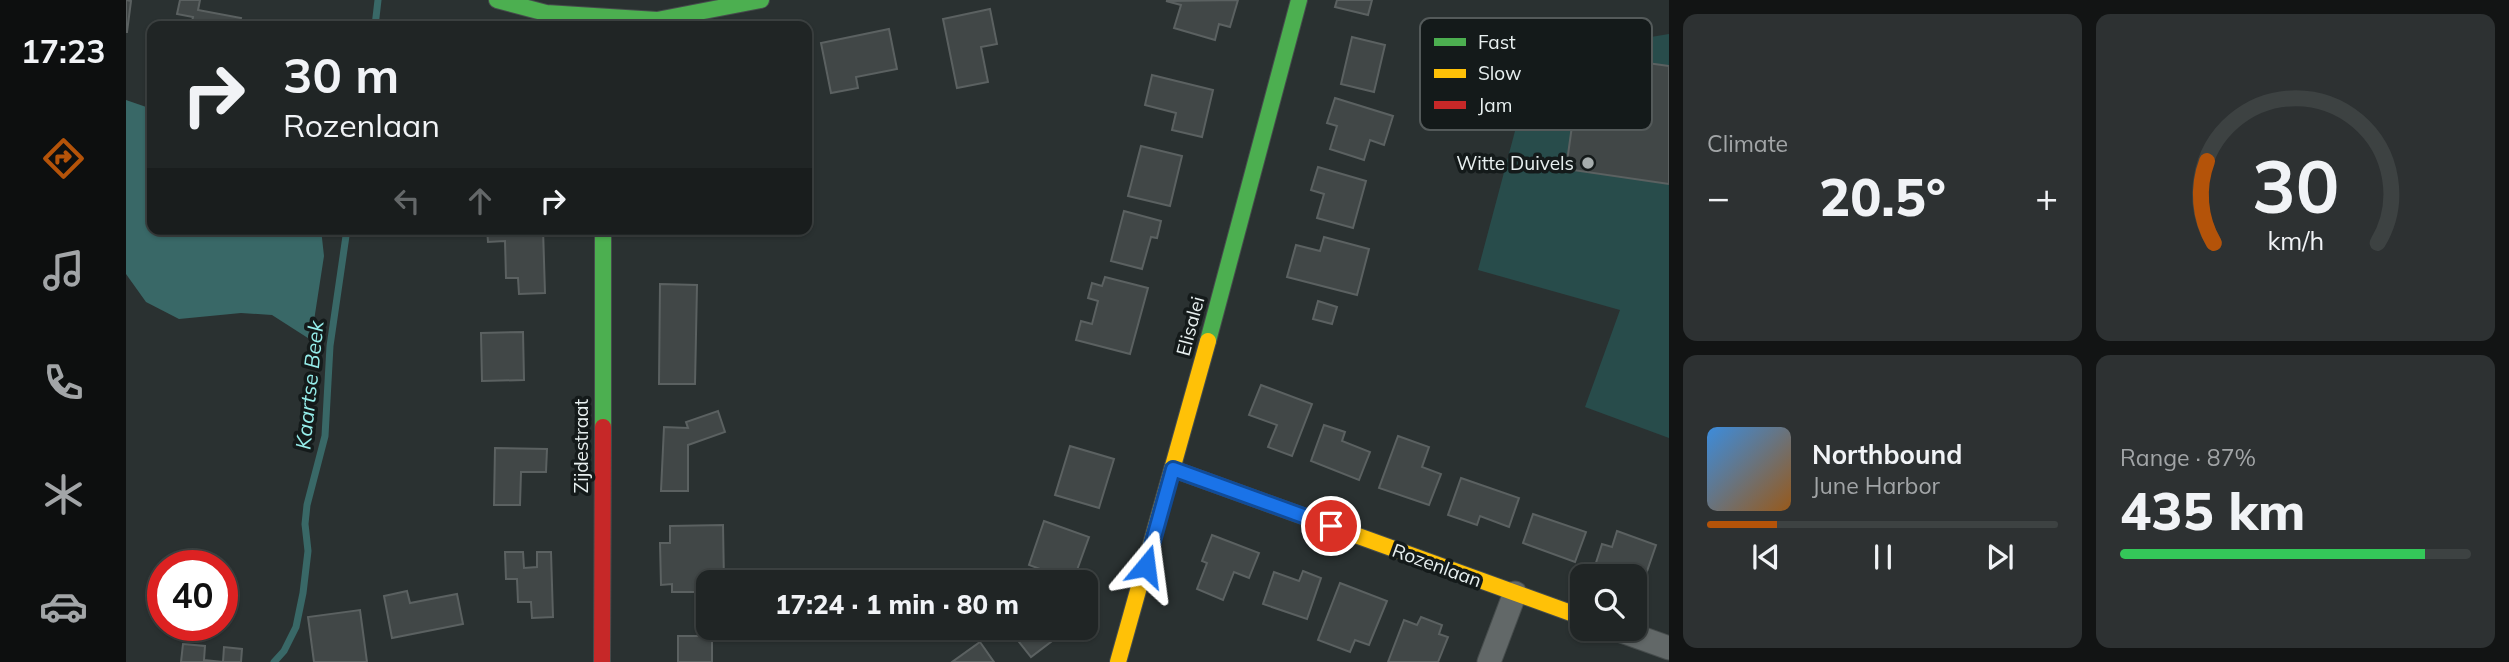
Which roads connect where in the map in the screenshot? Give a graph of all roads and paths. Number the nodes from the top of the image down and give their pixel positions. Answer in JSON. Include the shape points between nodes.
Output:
{"nodes":[{"id":1,"x":496,"y":0,"type":"edge"},
{"id":2,"x":761,"y":0,"type":"edge"},
{"id":3,"x":1299,"y":0,"type":"edge"},
{"id":4,"x":603,"y":235,"type":"edge"},
{"id":5,"x":1173,"y":469,"type":"junction"},
{"id":6,"x":1515,"y":593,"type":"junction"},
{"id":7,"x":1570,"y":613,"type":"edge"},
{"id":8,"x":1647,"y":640,"type":"edge"},
{"id":9,"x":1669,"y":648,"type":"edge"},
{"id":10,"x":602,"y":662,"type":"edge"},
{"id":11,"x":1118,"y":662,"type":"edge"},
{"id":12,"x":1489,"y":662,"type":"edge"}],
"edges":[{"from":1,"to":2,"type":"street","via":[[546,13],[657,20]]},
{"from":3,"to":5,"type":"street","name":"Elisalei"},
{"from":4,"to":10,"type":"street","name":"Zijdestraat"},
{"from":5,"to":6,"type":"street","name":"Rozenlaan"},
{"from":5,"to":11,"type":"street","name":"Elisalei"},
{"from":6,"to":7,"type":"street","name":"Rozenlaan"},
{"from":6,"to":12,"type":"street"},
{"from":8,"to":9,"type":"street"}]}
